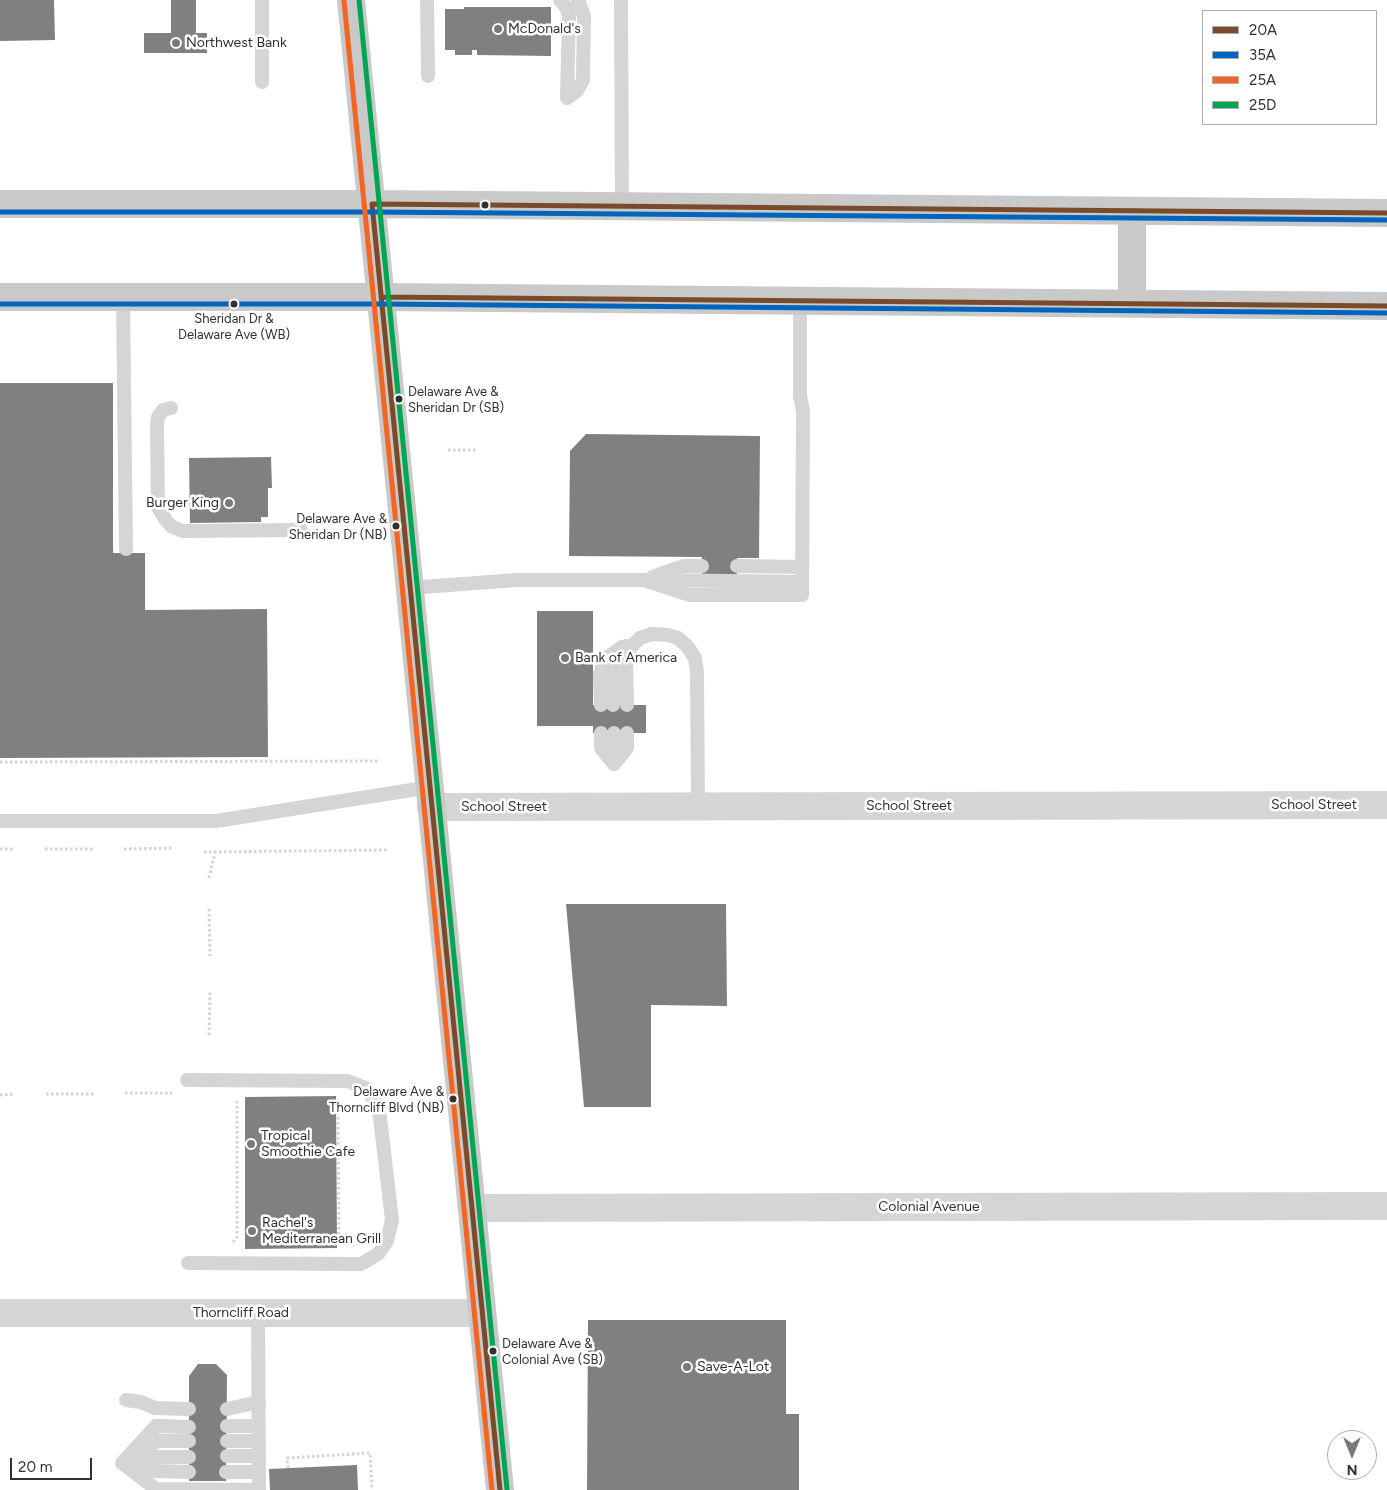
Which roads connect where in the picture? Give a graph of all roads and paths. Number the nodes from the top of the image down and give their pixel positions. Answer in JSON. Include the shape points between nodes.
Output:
{"nodes":[{"id":1,"x":262,"y":0,"type":"edge"},
{"id":2,"x":351,"y":0,"type":"edge"},
{"id":3,"x":427,"y":0,"type":"edge"},
{"id":4,"x":560,"y":0,"type":"edge"},
{"id":5,"x":578,"y":0,"type":"edge"},
{"id":6,"x":621,"y":0,"type":"edge"},
{"id":7,"x":428,"y":76,"type":"dead end"},
{"id":8,"x":262,"y":82,"type":"dead end"},
{"id":9,"x":0,"y":204,"type":"edge"},
{"id":10,"x":372,"y":204,"type":"junction"},
{"id":11,"x":622,"y":206,"type":"junction"},
{"id":12,"x":1132,"y":211,"type":"junction"},
{"id":13,"x":1387,"y":213,"type":"edge"},
{"id":14,"x":0,"y":297,"type":"edge"},
{"id":15,"x":122,"y":297,"type":"junction"},
{"id":16,"x":381,"y":297,"type":"junction"},
{"id":17,"x":800,"y":301,"type":"junction"},
{"id":18,"x":1132,"y":303,"type":"junction"},
{"id":19,"x":1387,"y":306,"type":"edge"},
{"id":20,"x":171,"y":408,"type":"dead end"},
{"id":21,"x":448,"y":450,"type":"dead end"},
{"id":22,"x":476,"y":450,"type":"dead end"},
{"id":23,"x":301,"y":530,"type":"dead end"},
{"id":24,"x":126,"y":549,"type":"dead end"},
{"id":25,"x":702,"y":566,"type":"dead end"},
{"id":26,"x":737,"y":566,"type":"dead end"},
{"id":27,"x":802,"y":567,"type":"junction"},
{"id":28,"x":644,"y":580,"type":"junction"},
{"id":29,"x":409,"y":588,"type":"junction"},
{"id":30,"x":634,"y":642,"type":"junction"},
{"id":31,"x":379,"y":761,"type":"dead end"},
{"id":32,"x":0,"y":762,"type":"edge"},
{"id":33,"x":614,"y":764,"type":"joint"},
{"id":34,"x":430,"y":797,"type":"junction"},
{"id":35,"x":1387,"y":805,"type":"edge"},
{"id":36,"x":698,"y":806,"type":"junction"},
{"id":37,"x":0,"y":821,"type":"edge"},
{"id":38,"x":172,"y":848,"type":"dead end"},
{"id":39,"x":0,"y":849,"type":"edge"},
{"id":40,"x":16,"y":849,"type":"dead end"},
{"id":41,"x":45,"y":849,"type":"dead end"},
{"id":42,"x":94,"y":849,"type":"dead end"},
{"id":43,"x":124,"y":849,"type":"dead end"},
{"id":44,"x":388,"y":850,"type":"dead end"},
{"id":45,"x":204,"y":852,"type":"dead end"},
{"id":46,"x":215,"y":852,"type":"junction"},
{"id":47,"x":209,"y":878,"type":"dead end"},
{"id":48,"x":209,"y":909,"type":"dead end"},
{"id":49,"x":210,"y":956,"type":"dead end"},
{"id":50,"x":210,"y":991,"type":"dead end"},
{"id":51,"x":209,"y":1035,"type":"dead end"},
{"id":52,"x":187,"y":1080,"type":"dead end"},
{"id":53,"x":237,"y":1092,"type":"dead end"},
{"id":54,"x":173,"y":1093,"type":"dead end"},
{"id":55,"x":16,"y":1094,"type":"dead end"},
{"id":56,"x":46,"y":1094,"type":"dead end"},
{"id":57,"x":94,"y":1094,"type":"dead end"},
{"id":58,"x":125,"y":1094,"type":"dead end"},
{"id":59,"x":0,"y":1095,"type":"edge"},
{"id":60,"x":338,"y":1107,"type":"dead end"},
{"id":61,"x":1387,"y":1206,"type":"edge"},
{"id":62,"x":472,"y":1208,"type":"junction"},
{"id":63,"x":339,"y":1245,"type":"dead end"},
{"id":64,"x":231,"y":1249,"type":"dead end"},
{"id":65,"x":188,"y":1263,"type":"dead end"},
{"id":66,"x":0,"y":1313,"type":"edge"},
{"id":67,"x":258,"y":1313,"type":"junction"},
{"id":68,"x":482,"y":1313,"type":"junction"},
{"id":69,"x":126,"y":1400,"type":"dead end"},
{"id":70,"x":260,"y":1402,"type":"junction"},
{"id":71,"x":189,"y":1409,"type":"dead end"},
{"id":72,"x":227,"y":1409,"type":"dead end"},
{"id":73,"x":227,"y":1426,"type":"dead end"},
{"id":74,"x":258,"y":1426,"type":"junction"},
{"id":75,"x":189,"y":1434,"type":"dead end"},
{"id":76,"x":227,"y":1440,"type":"dead end"},
{"id":77,"x":258,"y":1440,"type":"junction"},
{"id":78,"x":227,"y":1456,"type":"dead end"},
{"id":79,"x":258,"y":1456,"type":"junction"},
{"id":80,"x":189,"y":1457,"type":"dead end"},
{"id":81,"x":122,"y":1463,"type":"junction"},
{"id":82,"x":288,"y":1468,"type":"dead end"},
{"id":83,"x":189,"y":1472,"type":"dead end"},
{"id":84,"x":226,"y":1472,"type":"dead end"},
{"id":85,"x":259,"y":1472,"type":"junction"},
{"id":86,"x":259,"y":1490,"type":"edge"},
{"id":87,"x":372,"y":1490,"type":"edge"},
{"id":88,"x":500,"y":1490,"type":"edge"}],
"edges":[{"from":1,"to":8,"type":"lane"},
{"from":2,"to":10,"type":"main road"},
{"from":3,"to":7,"type":"lane"},
{"from":4,"to":5,"type":"lane","via":[[569,17],[568,98],[583,80],[584,16]]},
{"from":6,"to":11,"type":"lane"},
{"from":9,"to":10,"type":"main road"},
{"from":10,"to":11,"type":"main road"},
{"from":10,"to":16,"type":"main road"},
{"from":11,"to":12,"type":"main road"},
{"from":12,"to":13,"type":"main road"},
{"from":12,"to":18,"type":"main road"},
{"from":14,"to":15,"type":"main road"},
{"from":15,"to":16,"type":"main road"},
{"from":15,"to":24,"type":"lane"},
{"from":16,"to":17,"type":"main road"},
{"from":16,"to":29,"type":"main road"},
{"from":17,"to":18,"type":"main road"},
{"from":17,"to":27,"type":"lane"},
{"from":18,"to":19,"type":"main road"},
{"from":20,"to":23,"type":"lane","via":[[163,410],[157,425],[158,507],[172,527],[183,531]]},
{"from":21,"to":22,"type":"path"},
{"from":25,"to":28,"type":"lane","via":[[683,566]]},
{"from":26,"to":27,"type":"lane"},
{"from":27,"to":28,"type":"lane","via":[[802,588]]},
{"from":28,"to":29,"type":"lane","via":[[517,580]]},
{"from":29,"to":34,"type":"main road"},
{"from":30,"to":30,"type":"lane","via":[[626,659],[613,705],[600,674],[615,651]]},
{"from":30,"to":36,"type":"lane","via":[[652,634],[668,635],[678,638],[695,658]]},
{"from":31,"to":32,"type":"path"},
{"from":33,"to":33,"type":"lane","via":[[601,748],[614,733],[627,748]]},
{"from":34,"to":36,"type":"street","name":"School Street"},
{"from":34,"to":37,"type":"lane","via":[[216,821]]},
{"from":34,"to":62,"type":"main road"},
{"from":35,"to":36,"type":"street","name":"School Street"},
{"from":38,"to":43,"type":"path"},
{"from":39,"to":40,"type":"path"},
{"from":41,"to":42,"type":"path"},
{"from":44,"to":46,"type":"path"},
{"from":45,"to":46,"type":"path"},
{"from":46,"to":47,"type":"path"},
{"from":48,"to":49,"type":"path"},
{"from":50,"to":51,"type":"path"},
{"from":52,"to":65,"type":"lane","via":[[348,1080],[365,1088],[374,1098],[380,1117],[392,1220],[387,1241],[378,1254],[361,1264]]},
{"from":53,"to":64,"type":"path","via":[[237,1236]]},
{"from":54,"to":58,"type":"path"},
{"from":55,"to":59,"type":"path"},
{"from":56,"to":57,"type":"path"},
{"from":60,"to":63,"type":"path"},
{"from":61,"to":62,"type":"street","name":"Colonial Avenue"},
{"from":62,"to":68,"type":"main road"},
{"from":66,"to":67,"type":"street","name":"Thorncliff Road"},
{"from":67,"to":68,"type":"street","name":"Thorncliff Road"},
{"from":67,"to":70,"type":"lane"},
{"from":68,"to":88,"type":"main road"},
{"from":69,"to":71,"type":"lane","via":[[155,1408]]},
{"from":70,"to":72,"type":"lane"},
{"from":70,"to":74,"type":"lane"},
{"from":73,"to":74,"type":"lane"},
{"from":74,"to":77,"type":"lane"},
{"from":75,"to":81,"type":"lane","via":[[156,1426]]},
{"from":76,"to":77,"type":"lane"},
{"from":77,"to":79,"type":"lane"},
{"from":78,"to":79,"type":"lane"},
{"from":79,"to":85,"type":"lane"},
{"from":80,"to":81,"type":"lane","via":[[156,1457]]},
{"from":81,"to":83,"type":"lane","via":[[156,1472]]},
{"from":81,"to":86,"type":"lane","via":[[156,1489]]},
{"from":82,"to":87,"type":"path","via":[[287,1458],[370,1454]]},
{"from":84,"to":85,"type":"lane"},
{"from":85,"to":86,"type":"lane"}]}
